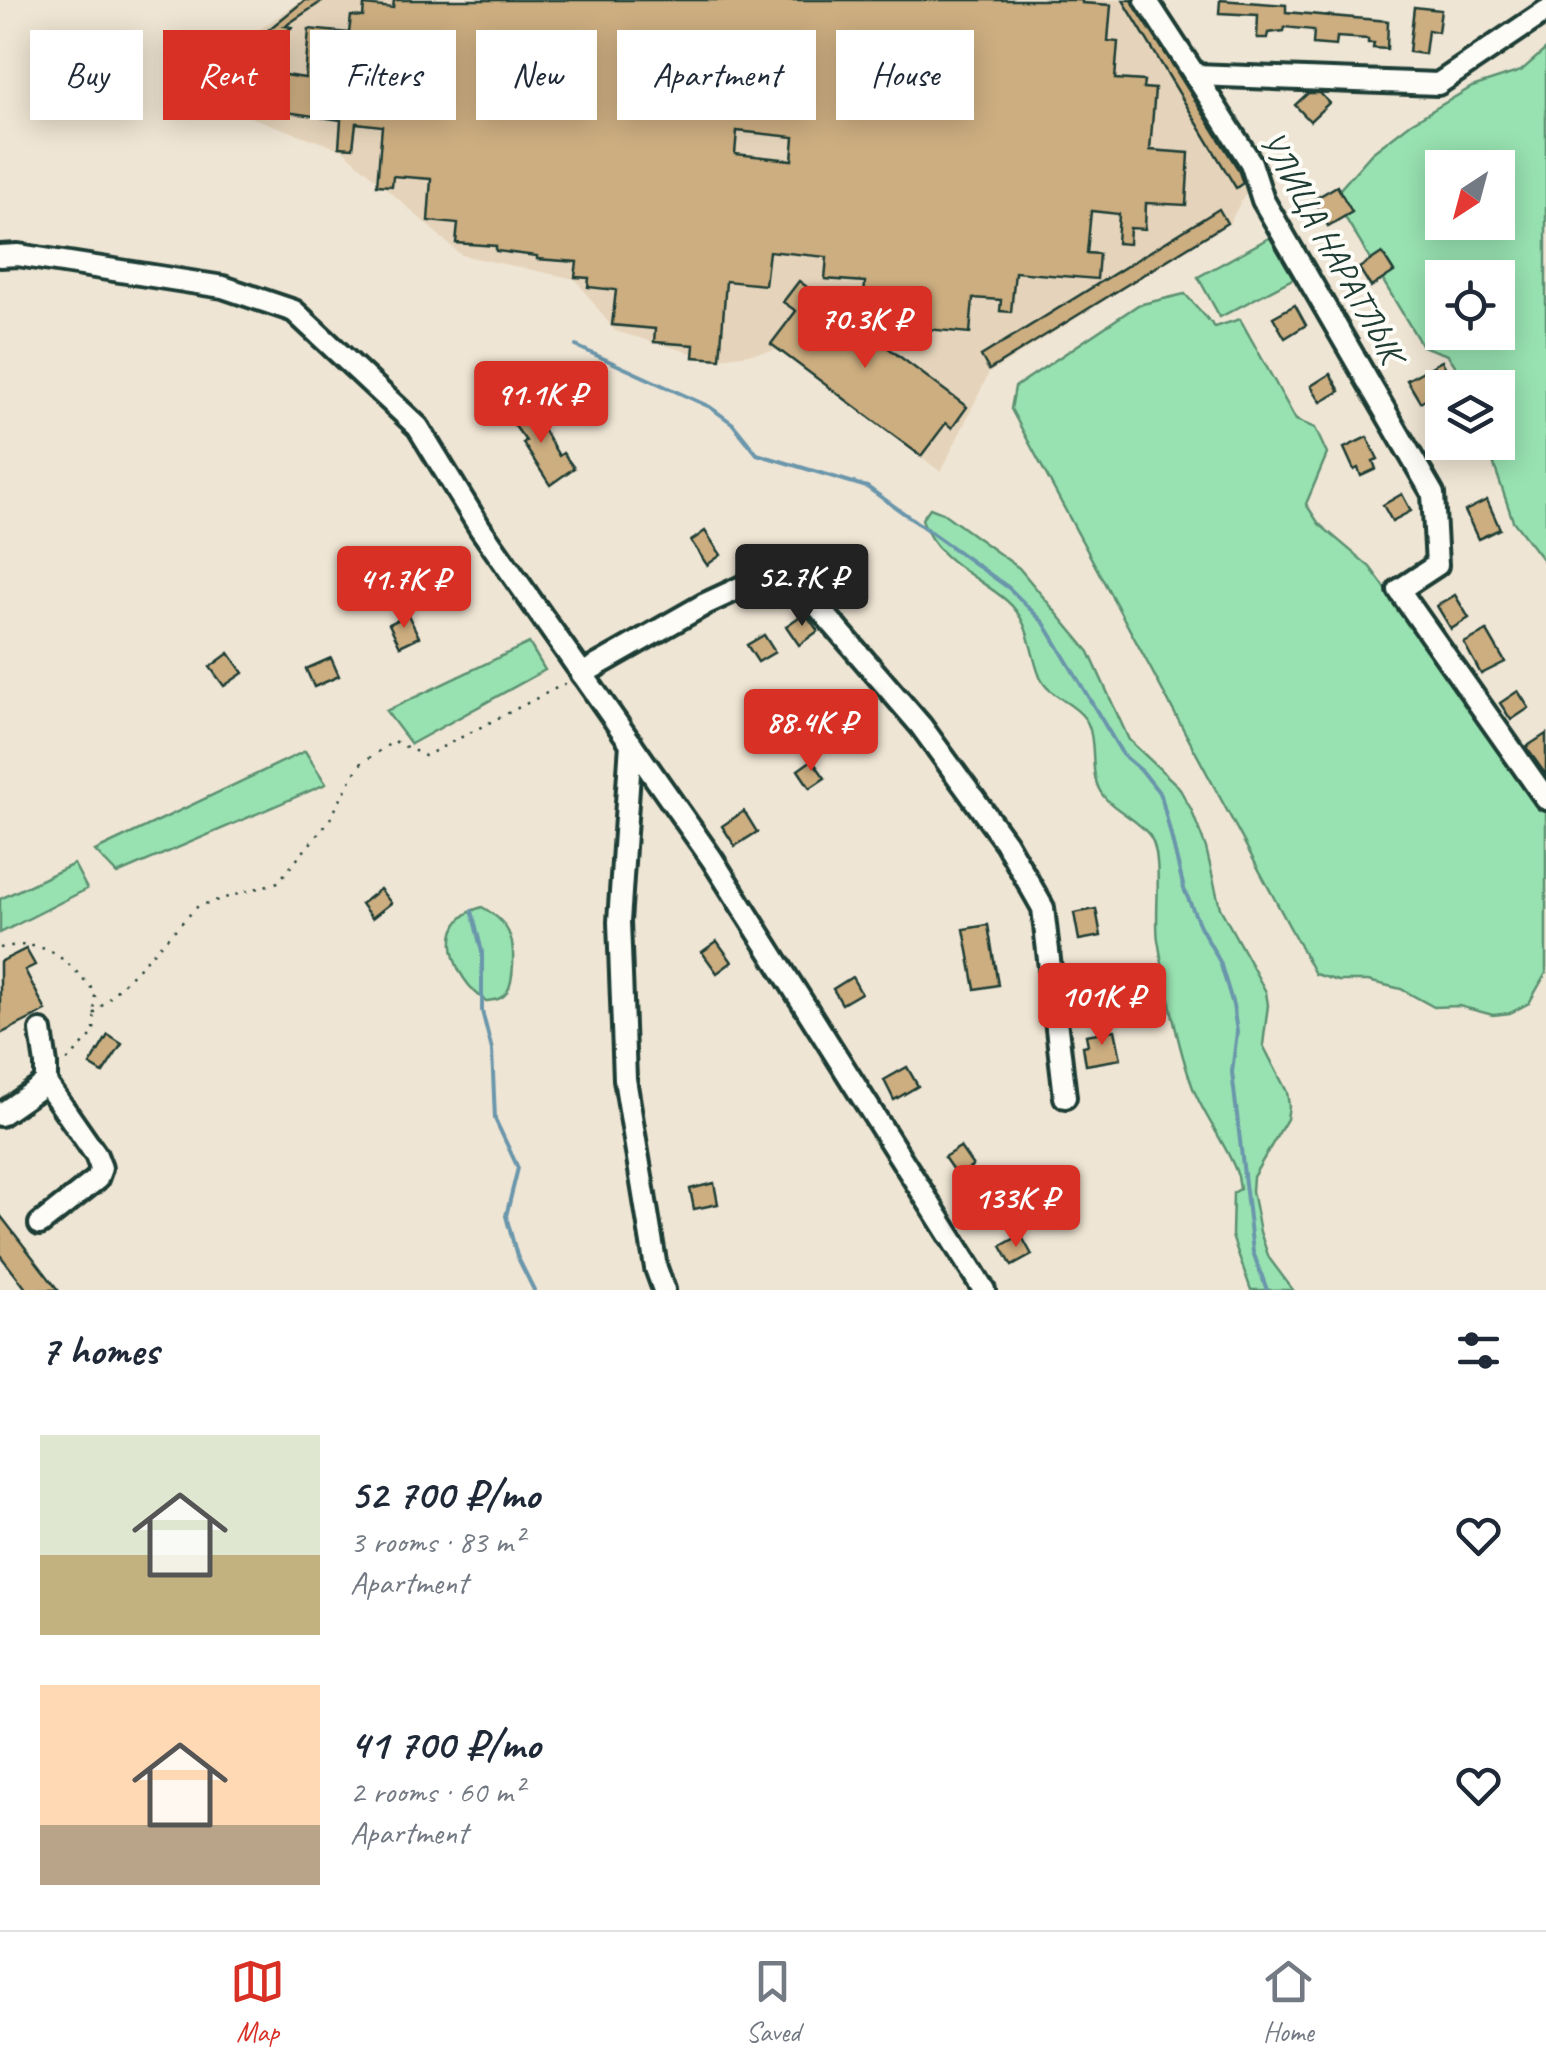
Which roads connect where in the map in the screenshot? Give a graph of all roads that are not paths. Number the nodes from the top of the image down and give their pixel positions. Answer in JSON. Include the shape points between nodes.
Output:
{"nodes":[{"id":1,"x":1146,"y":0,"type":"edge"},
{"id":2,"x":1546,"y":11,"type":"edge"},
{"id":3,"x":1195,"y":75,"type":"junction"},
{"id":4,"x":0,"y":256,"type":"edge"},
{"id":5,"x":582,"y":674,"type":"junction"},
{"id":6,"x":630,"y":743,"type":"junction"},
{"id":7,"x":1546,"y":799,"type":"edge"},
{"id":8,"x":40,"y":1031,"type":"dead end"},
{"id":9,"x":46,"y":1083,"type":"junction"},
{"id":10,"x":1065,"y":1097,"type":"dead end"},
{"id":11,"x":0,"y":1115,"type":"edge"},
{"id":12,"x":40,"y":1224,"type":"dead end"},
{"id":13,"x":664,"y":1290,"type":"edge"},
{"id":14,"x":984,"y":1290,"type":"edge"}],
"edges":[{"from":1,"to":3,"type":"street","name":"УЛИЦА НАРАТЛЫК"},
{"from":2,"to":3,"type":"street","name":"УЛИЦА НАРАТЛЫК","via":[[1438,84]]},
{"from":3,"to":7,"type":"street","name":"УЛИЦА НАРАТЛЫК","via":[[1252,163],[1263,200],[1433,494],[1437,565],[1400,590]]},
{"from":4,"to":5,"type":"street","via":[[222,286],[294,312],[418,427]]},
{"from":5,"to":6,"type":"street"},
{"from":5,"to":10,"type":"street","via":[[770,574],[815,603],[920,726],[1006,844],[1043,908]]},
{"from":6,"to":13,"type":"street","via":[[619,922],[624,1078]]},
{"from":6,"to":14,"type":"street","via":[[712,860]]},
{"from":8,"to":9,"type":"street"},
{"from":9,"to":11,"type":"street"},
{"from":9,"to":12,"type":"street","via":[[101,1168],[97,1179]]}]}
